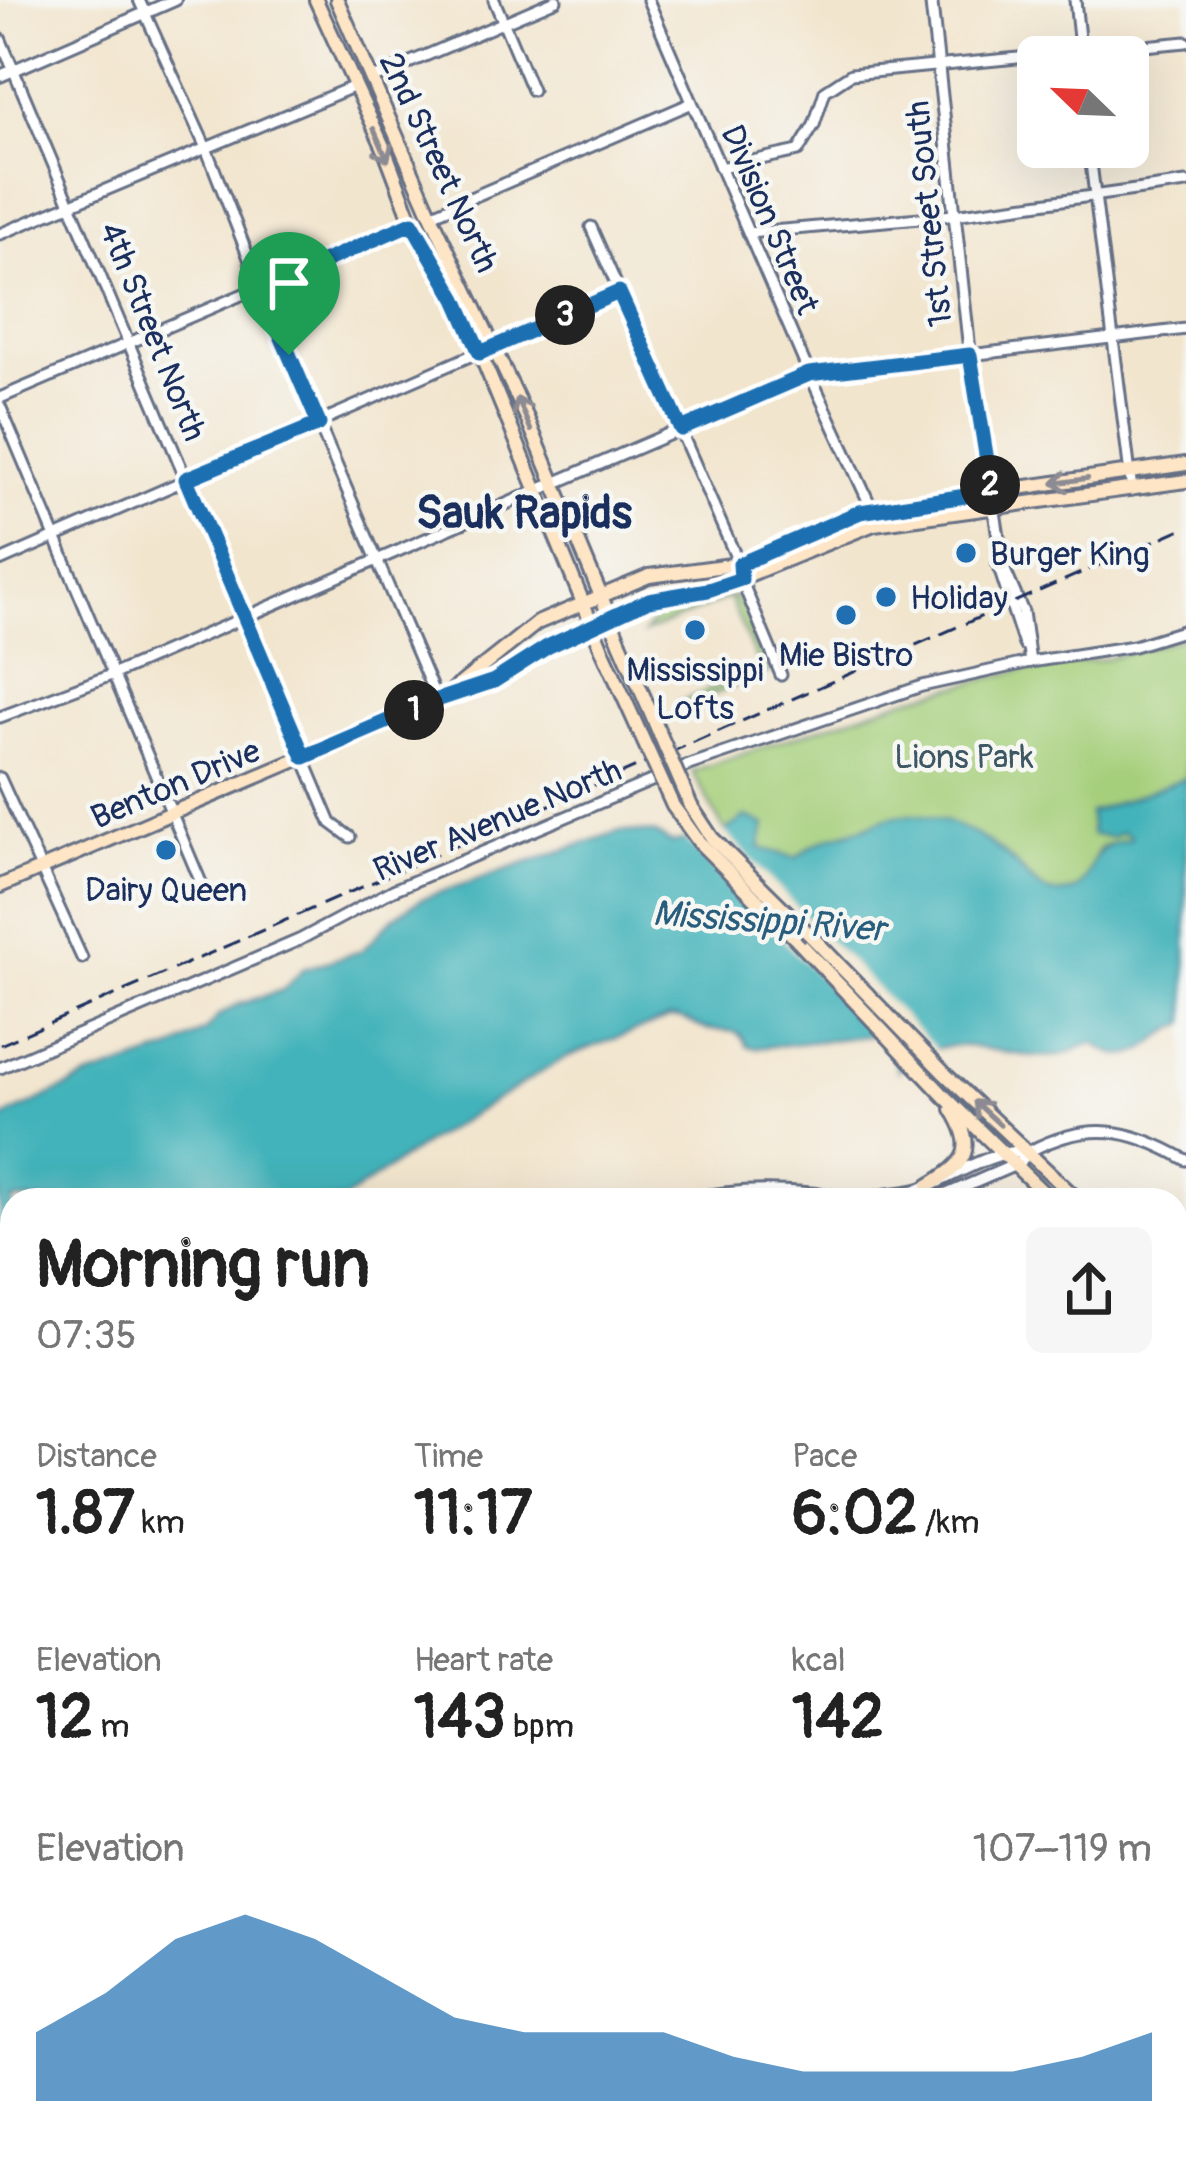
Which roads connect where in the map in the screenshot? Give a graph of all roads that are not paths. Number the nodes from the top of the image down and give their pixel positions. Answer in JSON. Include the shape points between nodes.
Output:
{"nodes":[{"id":1,"x":139,"y":0,"type":"edge"},
{"id":2,"x":176,"y":0,"type":"edge"},
{"id":3,"x":316,"y":0,"type":"edge"},
{"id":4,"x":337,"y":0,"type":"edge"},
{"id":5,"x":494,"y":0,"type":"edge"},
{"id":6,"x":556,"y":0,"type":"edge"},
{"id":7,"x":648,"y":0,"type":"edge"},
{"id":8,"x":931,"y":0,"type":"edge"},
{"id":9,"x":1075,"y":0,"type":"edge"},
{"id":10,"x":144,"y":14,"type":"junction"},
{"id":11,"x":503,"y":22,"type":"junction"},
{"id":12,"x":1078,"y":36,"type":"edge"},
{"id":13,"x":0,"y":38,"type":"edge"},
{"id":14,"x":1186,"y":42,"type":"edge"},
{"id":15,"x":1149,"y":47,"type":"edge"},
{"id":16,"x":1017,"y":60,"type":"edge"},
{"id":17,"x":939,"y":67,"type":"junction"},
{"id":18,"x":6,"y":74,"type":"edge"},
{"id":19,"x":371,"y":79,"type":"junction"},
{"id":20,"x":355,"y":86,"type":"junction"},
{"id":21,"x":532,"y":90,"type":"dead end"},
{"id":22,"x":692,"y":103,"type":"junction"},
{"id":23,"x":206,"y":148,"type":"junction"},
{"id":24,"x":720,"y":168,"type":"junction"},
{"id":25,"x":1091,"y":168,"type":"edge"},
{"id":26,"x":1186,"y":183,"type":"edge"},
{"id":27,"x":1094,"y":194,"type":"junction"},
{"id":28,"x":73,"y":203,"type":"junction"},
{"id":29,"x":431,"y":215,"type":"junction"},
{"id":30,"x":954,"y":215,"type":"junction"},
{"id":31,"x":412,"y":223,"type":"junction"},
{"id":32,"x":591,"y":227,"type":"dead end"},
{"id":33,"x":0,"y":233,"type":"edge"},
{"id":34,"x":748,"y":233,"type":"junction"},
{"id":35,"x":261,"y":289,"type":"junction"},
{"id":36,"x":619,"y":292,"type":"junction"},
{"id":37,"x":1186,"y":329,"type":"edge"},
{"id":38,"x":1111,"y":339,"type":"junction"},
{"id":39,"x":130,"y":342,"type":"junction"},
{"id":40,"x":495,"y":346,"type":"junction"},
{"id":41,"x":480,"y":353,"type":"junction"},
{"id":42,"x":970,"y":355,"type":"junction"},
{"id":43,"x":809,"y":374,"type":"junction"},
{"id":44,"x":0,"y":402,"type":"edge"},
{"id":45,"x":319,"y":424,"type":"junction"},
{"id":46,"x":681,"y":429,"type":"junction"},
{"id":47,"x":1186,"y":464,"type":"edge"},
{"id":48,"x":1130,"y":473,"type":"junction"},
{"id":49,"x":186,"y":479,"type":"junction"},
{"id":50,"x":1186,"y":481,"type":"edge"},
{"id":51,"x":551,"y":484,"type":"junction"},
{"id":52,"x":1132,"y":490,"type":"junction"},
{"id":53,"x":534,"y":492,"type":"junction"},
{"id":54,"x":993,"y":499,"type":"junction"},
{"id":55,"x":873,"y":516,"type":"junction"},
{"id":56,"x":55,"y":538,"type":"junction"},
{"id":57,"x":379,"y":560,"type":"junction"},
{"id":58,"x":0,"y":562,"type":"edge"},
{"id":59,"x":740,"y":564,"type":"junction"},
{"id":60,"x":998,"y":564,"type":"joint"},
{"id":61,"x":741,"y":579,"type":"junction"},
{"id":62,"x":601,"y":597,"type":"junction"},
{"id":63,"x":581,"y":604,"type":"junction"},
{"id":64,"x":243,"y":618,"type":"junction"},
{"id":65,"x":610,"y":618,"type":"junction"},
{"id":66,"x":592,"y":628,"type":"junction"},
{"id":67,"x":1186,"y":630,"type":"edge"},
{"id":68,"x":1030,"y":662,"type":"junction"},
{"id":69,"x":114,"y":674,"type":"junction"},
{"id":70,"x":781,"y":675,"type":"dead end"},
{"id":71,"x":437,"y":700,"type":"junction"},
{"id":72,"x":0,"y":717,"type":"edge"},
{"id":73,"x":304,"y":757,"type":"junction"},
{"id":74,"x":0,"y":778,"type":"edge"},
{"id":75,"x":173,"y":814,"type":"junction"},
{"id":76,"x":350,"y":837,"type":"dead end"},
{"id":77,"x":38,"y":870,"type":"junction"},
{"id":78,"x":202,"y":885,"type":"dead end"},
{"id":79,"x":0,"y":886,"type":"edge"},
{"id":80,"x":82,"y":958,"type":"dead end"},
{"id":81,"x":0,"y":1069,"type":"edge"},
{"id":82,"x":945,"y":1097,"type":"junction"},
{"id":83,"x":1004,"y":1150,"type":"junction"},
{"id":84,"x":1030,"y":1151,"type":"junction"},
{"id":85,"x":1186,"y":1160,"type":"edge"},
{"id":86,"x":1017,"y":1164,"type":"junction"},
{"id":87,"x":928,"y":1186,"type":"junction"},
{"id":88,"x":921,"y":1188,"type":"edge"},
{"id":89,"x":962,"y":1188,"type":"edge"},
{"id":90,"x":1040,"y":1188,"type":"edge"},
{"id":91,"x":1066,"y":1188,"type":"edge"}],
"edges":[{"from":1,"to":10,"type":"street"},
{"from":2,"to":10,"type":"street"},
{"from":3,"to":20,"type":"main road"},
{"from":4,"to":19,"type":"main road","name":"2nd Street North"},
{"from":5,"to":11,"type":"street"},
{"from":6,"to":11,"type":"street"},
{"from":7,"to":22,"type":"street","name":"Division Street"},
{"from":8,"to":17,"type":"street","name":"1st Street South"},
{"from":9,"to":12,"type":"street"},
{"from":10,"to":18,"type":"street"},
{"from":10,"to":23,"type":"street"},
{"from":11,"to":19,"type":"street"},
{"from":11,"to":21,"type":"street"},
{"from":13,"to":18,"type":"street","name":"4th Street North"},
{"from":14,"to":15,"type":"street"},
{"from":16,"to":17,"type":"street"},
{"from":17,"to":24,"type":"street","via":[[851,74],[825,91],[798,151]]},
{"from":17,"to":30,"type":"street","name":"1st Street South"},
{"from":18,"to":28,"type":"street","name":"4th Street North"},
{"from":19,"to":29,"type":"main road","name":"2nd Street North"},
{"from":20,"to":23,"type":"street"},
{"from":20,"to":31,"type":"main road","one_way":true},
{"from":22,"to":24,"type":"street","name":"Division Street"},
{"from":22,"to":29,"type":"street"},
{"from":23,"to":28,"type":"street"},
{"from":23,"to":35,"type":"street"},
{"from":24,"to":34,"type":"street","name":"Division Street"},
{"from":25,"to":27,"type":"street"},
{"from":26,"to":27,"type":"street"},
{"from":27,"to":30,"type":"street"},
{"from":27,"to":38,"type":"street"},
{"from":28,"to":33,"type":"street"},
{"from":28,"to":39,"type":"street","name":"4th Street North"},
{"from":29,"to":40,"type":"main road","name":"2nd Street North"},
{"from":30,"to":34,"type":"street"},
{"from":30,"to":42,"type":"street","name":"1st Street South"},
{"from":31,"to":35,"type":"street"},
{"from":31,"to":41,"type":"main road"},
{"from":32,"to":36,"type":"street"},
{"from":34,"to":43,"type":"street","name":"Division Street"},
{"from":35,"to":39,"type":"street"},
{"from":35,"to":45,"type":"street"},
{"from":36,"to":40,"type":"street"},
{"from":36,"to":46,"type":"street"},
{"from":37,"to":38,"type":"street"},
{"from":38,"to":42,"type":"street"},
{"from":38,"to":48,"type":"street"},
{"from":39,"to":44,"type":"street"},
{"from":39,"to":49,"type":"street","name":"4th Street North"},
{"from":40,"to":41,"type":"street"},
{"from":51,"to":40,"type":"main road","name":"2nd Street North","one_way":true},
{"from":41,"to":45,"type":"street"},
{"from":41,"to":53,"type":"main road"},
{"from":42,"to":43,"type":"street"},
{"from":42,"to":54,"type":"street","name":"1st Street South"},
{"from":43,"to":46,"type":"street"},
{"from":43,"to":55,"type":"street","name":"Division Street"},
{"from":44,"to":56,"type":"street"},
{"from":45,"to":49,"type":"street"},
{"from":45,"to":57,"type":"street"},
{"from":46,"to":51,"type":"street"},
{"from":46,"to":59,"type":"street"},
{"from":47,"to":48,"type":"main road","name":"Benton Drive"},
{"from":48,"to":52,"type":"street"},
{"from":48,"to":54,"type":"main road","name":"Benton Drive","one_way":true},
{"from":49,"to":56,"type":"street"},
{"from":49,"to":64,"type":"street","name":"4th Street North"},
{"from":50,"to":52,"type":"main road","name":"Benton Drive"},
{"from":51,"to":53,"type":"street"},
{"from":51,"to":62,"type":"main road","name":"2nd Street North"},
{"from":52,"to":54,"type":"main road","name":"Benton Drive"},
{"from":53,"to":57,"type":"street"},
{"from":53,"to":63,"type":"main road"},
{"from":54,"to":55,"type":"main road","name":"Benton Drive"},
{"from":54,"to":60,"type":"street","name":"1st Street South"},
{"from":55,"to":59,"type":"main road","name":"Benton Drive"},
{"from":55,"to":61,"type":"main road","name":"Benton Drive"},
{"from":56,"to":58,"type":"street"},
{"from":56,"to":69,"type":"street"},
{"from":57,"to":64,"type":"street"},
{"from":57,"to":71,"type":"street"},
{"from":59,"to":61,"type":"street"},
{"from":59,"to":62,"type":"main road","name":"Benton Drive","via":[[660,573]]},
{"from":60,"to":68,"type":"street","name":"1st Street South","via":[[1023,612]]},
{"from":61,"to":65,"type":"main road","name":"Benton Drive","via":[[661,596]]},
{"from":61,"to":70,"type":"street"},
{"from":62,"to":63,"type":"main road","name":"Benton Drive"},
{"from":62,"to":65,"type":"main road","name":"2nd Street North"},
{"from":63,"to":66,"type":"main road"},
{"from":63,"to":71,"type":"main road","name":"Benton Drive","via":[[527,628]]},
{"from":64,"to":69,"type":"street"},
{"from":64,"to":73,"type":"street","name":"4th Street North"},
{"from":65,"to":66,"type":"main road","name":"Benton Drive"},
{"from":84,"to":65,"type":"main road","name":"2nd Street North","one_way":true,"bridge":true,"via":[[712,838]]},
{"from":66,"to":71,"type":"main road","name":"Benton Drive","via":[[494,681]]},
{"from":66,"to":82,"type":"main road","bridge":true,"via":[[673,806],[700,842]]},
{"from":67,"to":68,"type":"street","name":"River Avenue North"},
{"from":68,"to":81,"type":"street","name":"River Avenue North","via":[[922,686],[689,765]]},
{"from":69,"to":72,"type":"street"},
{"from":69,"to":75,"type":"street"},
{"from":71,"to":73,"type":"main road","name":"Benton Drive"},
{"from":73,"to":75,"type":"main road","name":"Benton Drive"},
{"from":73,"to":76,"type":"street","name":"4th Street North","via":[[332,823]]},
{"from":74,"to":77,"type":"street"},
{"from":75,"to":77,"type":"main road","name":"Benton Drive"},
{"from":75,"to":78,"type":"street"},
{"from":77,"to":79,"type":"main road","name":"Benton Drive"},
{"from":77,"to":80,"type":"street"},
{"from":82,"to":83,"type":"main road"},
{"from":82,"to":87,"type":"main road","via":[[966,1152]]},
{"from":83,"to":84,"type":"street"},
{"from":83,"to":86,"type":"main road"},
{"from":83,"to":87,"type":"street"},
{"from":84,"to":85,"type":"street","via":[[1089,1130],[1116,1132]]},
{"from":84,"to":86,"type":"street"},
{"from":84,"to":91,"type":"main road","name":"2nd Street North"},
{"from":86,"to":89,"type":"street"},
{"from":86,"to":90,"type":"main road"},
{"from":87,"to":88,"type":"street"}]}
